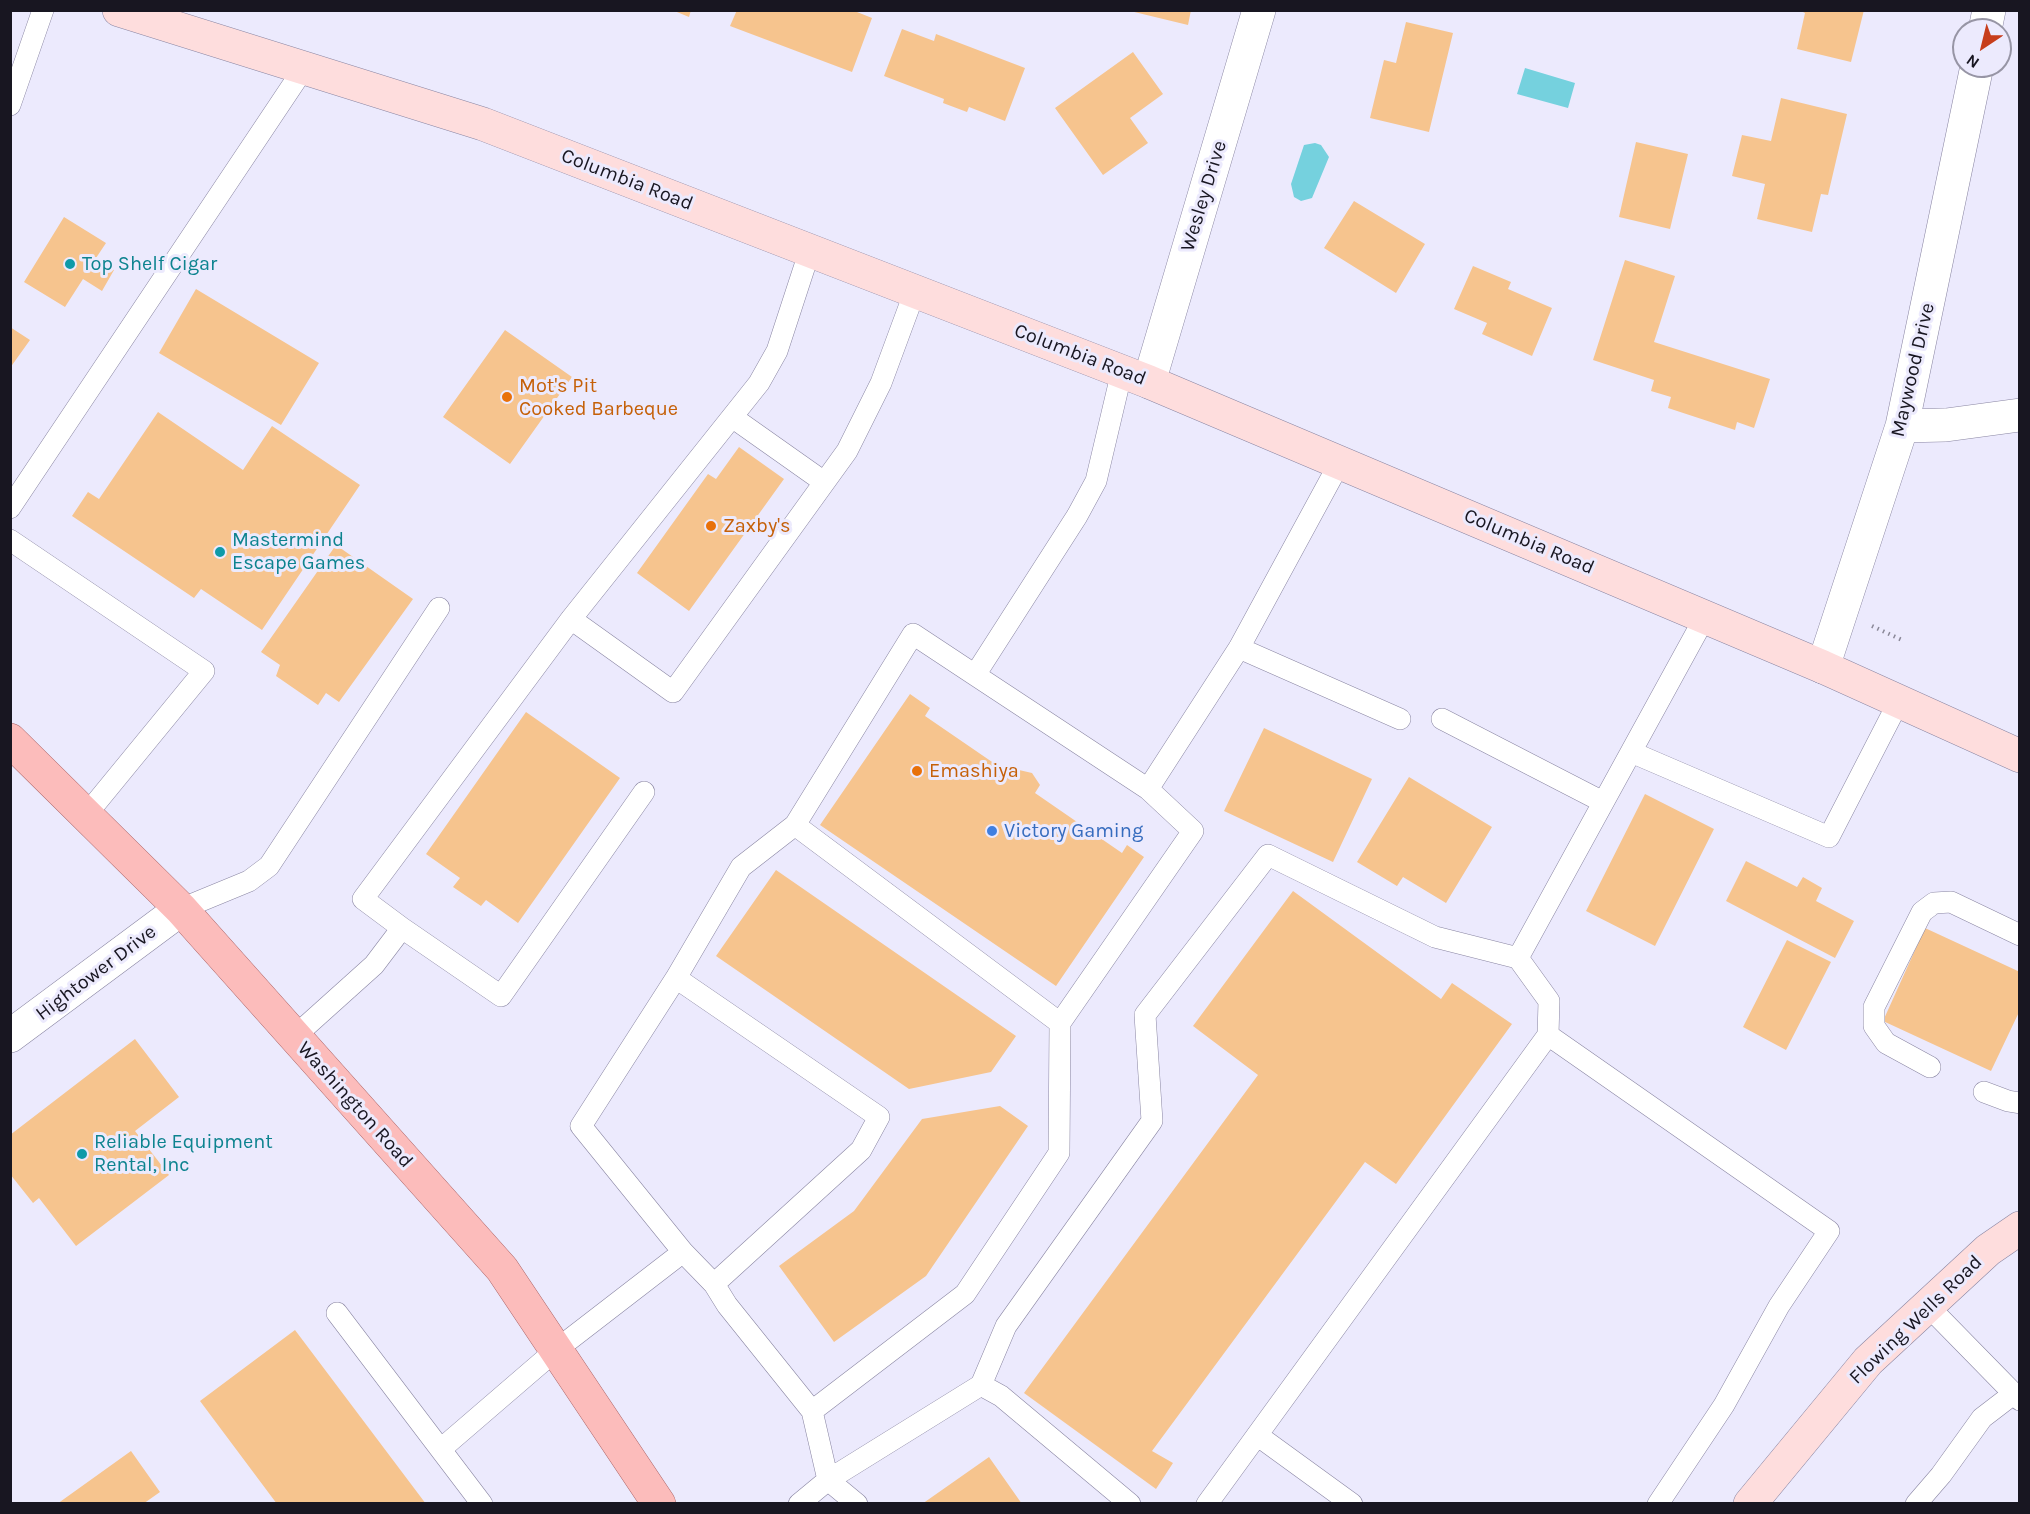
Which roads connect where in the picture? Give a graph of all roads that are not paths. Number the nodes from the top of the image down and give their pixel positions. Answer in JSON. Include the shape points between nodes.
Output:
{"nodes":[{"id":1,"x":43,"y":10,"type":"edge"},
{"id":2,"x":119,"y":10,"type":"edge"},
{"id":3,"x":1259,"y":10,"type":"edge"},
{"id":4,"x":304,"y":68,"type":"junction"},
{"id":5,"x":1974,"y":78,"type":"edge"},
{"id":6,"x":10,"y":105,"type":"edge"},
{"id":7,"x":810,"y":250,"type":"junction"},
{"id":8,"x":915,"y":291,"type":"junction"},
{"id":9,"x":1135,"y":377,"type":"junction"},
{"id":10,"x":2019,"y":416,"type":"edge"},
{"id":11,"x":732,"y":417,"type":"junction"},
{"id":12,"x":1902,"y":426,"type":"junction"},
{"id":13,"x":1340,"y":462,"type":"junction"},
{"id":14,"x":824,"y":482,"type":"junction"},
{"id":15,"x":10,"y":508,"type":"edge"},
{"id":16,"x":10,"y":540,"type":"edge"},
{"id":17,"x":439,"y":608,"type":"dead end"},
{"id":18,"x":1705,"y":616,"type":"junction"},
{"id":19,"x":571,"y":618,"type":"junction"},
{"id":20,"x":1239,"y":648,"type":"junction"},
{"id":21,"x":1822,"y":667,"type":"junction"},
{"id":22,"x":975,"y":675,"type":"junction"},
{"id":23,"x":1899,"y":701,"type":"junction"},
{"id":24,"x":1400,"y":719,"type":"dead end"},
{"id":25,"x":1442,"y":719,"type":"dead end"},
{"id":26,"x":10,"y":740,"type":"edge"},
{"id":27,"x":1631,"y":752,"type":"junction"},
{"id":28,"x":2019,"y":756,"type":"edge"},
{"id":29,"x":1148,"y":789,"type":"junction"},
{"id":30,"x":644,"y":792,"type":"dead end"},
{"id":31,"x":1603,"y":802,"type":"junction"},
{"id":32,"x":86,"y":815,"type":"junction"},
{"id":33,"x":795,"y":825,"type":"junction"},
{"id":34,"x":181,"y":909,"type":"junction"},
{"id":35,"x":402,"y":927,"type":"junction"},
{"id":36,"x":2019,"y":935,"type":"edge"},
{"id":37,"x":1518,"y":958,"type":"junction"},
{"id":38,"x":676,"y":978,"type":"junction"},
{"id":39,"x":1060,"y":1023,"type":"junction"},
{"id":40,"x":1548,"y":1035,"type":"junction"},
{"id":41,"x":10,"y":1036,"type":"edge"},
{"id":42,"x":295,"y":1036,"type":"junction"},
{"id":43,"x":1930,"y":1066,"type":"dead end"},
{"id":44,"x":1984,"y":1092,"type":"dead end"},
{"id":45,"x":2019,"y":1103,"type":"edge"},
{"id":46,"x":2019,"y":1228,"type":"edge"},
{"id":47,"x":683,"y":1252,"type":"junction"},
{"id":48,"x":714,"y":1284,"type":"junction"},
{"id":49,"x":1928,"y":1306,"type":"junction"},
{"id":50,"x":337,"y":1313,"type":"dead end"},
{"id":51,"x":556,"y":1350,"type":"junction"},
{"id":52,"x":981,"y":1385,"type":"junction"},
{"id":53,"x":2016,"y":1397,"type":"edge"},
{"id":54,"x":812,"y":1411,"type":"junction"},
{"id":55,"x":1257,"y":1435,"type":"junction"},
{"id":56,"x":441,"y":1449,"type":"junction"},
{"id":57,"x":828,"y":1480,"type":"junction"},
{"id":58,"x":482,"y":1503,"type":"edge"},
{"id":59,"x":659,"y":1503,"type":"edge"},
{"id":60,"x":800,"y":1503,"type":"edge"},
{"id":61,"x":857,"y":1503,"type":"edge"},
{"id":62,"x":1130,"y":1503,"type":"edge"},
{"id":63,"x":1207,"y":1503,"type":"edge"},
{"id":64,"x":1352,"y":1503,"type":"edge"},
{"id":65,"x":1658,"y":1503,"type":"edge"},
{"id":66,"x":1750,"y":1503,"type":"edge"},
{"id":67,"x":1916,"y":1503,"type":"edge"}],
"edges":[{"from":1,"to":6,"type":"lane"},
{"from":2,"to":4,"type":"main road","name":"Columbia Road"},
{"from":3,"to":9,"type":"street","name":"Wesley Drive"},
{"from":4,"to":7,"type":"main road","name":"Columbia Road","via":[[483,124]]},
{"from":4,"to":15,"type":"lane"},
{"from":5,"to":12,"type":"street","name":"Maywood Drive"},
{"from":7,"to":8,"type":"main road","name":"Columbia Road"},
{"from":7,"to":11,"type":"lane","via":[[777,351],[759,383]]},
{"from":8,"to":9,"type":"main road","name":"Columbia Road"},
{"from":8,"to":14,"type":"lane","via":[[881,384],[847,451]]},
{"from":9,"to":13,"type":"main road","name":"Columbia Road"},
{"from":9,"to":22,"type":"lane","via":[[1096,481]]},
{"from":10,"to":12,"type":"street"},
{"from":11,"to":14,"type":"lane"},
{"from":11,"to":19,"type":"lane"},
{"from":12,"to":21,"type":"street","name":"Maywood Drive"},
{"from":13,"to":18,"type":"main road","name":"Columbia Road"},
{"from":13,"to":20,"type":"lane"},
{"from":14,"to":19,"type":"lane","via":[[673,692]]},
{"from":16,"to":32,"type":"lane","via":[[204,671]]},
{"from":17,"to":34,"type":"lane","via":[[269,866],[249,881]]},
{"from":18,"to":21,"type":"main road","name":"Columbia Road"},
{"from":18,"to":27,"type":"lane"},
{"from":19,"to":35,"type":"lane","via":[[363,899]]},
{"from":20,"to":24,"type":"lane"},
{"from":20,"to":29,"type":"lane"},
{"from":21,"to":23,"type":"main road","name":"Columbia Road"},
{"from":22,"to":29,"type":"lane"},
{"from":22,"to":33,"type":"lane","via":[[913,634]]},
{"from":23,"to":27,"type":"lane","via":[[1829,837]]},
{"from":23,"to":28,"type":"main road","name":"Columbia Road"},
{"from":25,"to":31,"type":"lane"},
{"from":26,"to":32,"type":"main road","name":"Washington Road"},
{"from":27,"to":31,"type":"lane"},
{"from":29,"to":39,"type":"lane","via":[[1193,831]]},
{"from":30,"to":35,"type":"lane","via":[[501,996]]},
{"from":31,"to":37,"type":"lane"},
{"from":32,"to":34,"type":"main road","name":"Washington Road"},
{"from":33,"to":38,"type":"lane","via":[[741,867]]},
{"from":33,"to":39,"type":"lane"},
{"from":34,"to":41,"type":"street","name":"Hightower Drive"},
{"from":34,"to":42,"type":"main road","name":"Washington Road"},
{"from":35,"to":42,"type":"lane","via":[[374,964]]},
{"from":36,"to":43,"type":"lane","via":[[1951,902],[1934,903],[1922,912],[1874,1007],[1874,1026],[1886,1043]]},
{"from":37,"to":40,"type":"lane","via":[[1549,1001]]},
{"from":37,"to":52,"type":"lane","via":[[1435,937],[1268,855],[1145,1014],[1152,1121],[1006,1326]]},
{"from":38,"to":47,"type":"lane","via":[[581,1126]]},
{"from":38,"to":48,"type":"lane","via":[[879,1117],[861,1150]]},
{"from":39,"to":54,"type":"lane","via":[[1059,1153],[965,1294]]},
{"from":40,"to":55,"type":"lane"},
{"from":40,"to":65,"type":"lane","via":[[1829,1231],[1779,1306],[1724,1405]]},
{"from":42,"to":51,"type":"main road","name":"Washington Road","via":[[502,1269]]},
{"from":44,"to":45,"type":"lane"},
{"from":46,"to":49,"type":"main road","name":"Flowing Wells Road","via":[[1988,1250]]},
{"from":47,"to":48,"type":"lane"},
{"from":47,"to":51,"type":"lane"},
{"from":48,"to":54,"type":"lane"},
{"from":49,"to":53,"type":"lane"},
{"from":49,"to":66,"type":"main road","name":"Flowing Wells Road","via":[[1868,1361]]},
{"from":50,"to":56,"type":"lane"},
{"from":51,"to":56,"type":"lane"},
{"from":51,"to":59,"type":"main road","name":"Washington Road"},
{"from":52,"to":57,"type":"lane"},
{"from":52,"to":62,"type":"lane","via":[[1001,1396]]},
{"from":53,"to":67,"type":"lane","via":[[1982,1419]]},
{"from":54,"to":57,"type":"lane"},
{"from":55,"to":63,"type":"lane"},
{"from":55,"to":64,"type":"lane"},
{"from":56,"to":58,"type":"lane"},
{"from":57,"to":60,"type":"lane"},
{"from":57,"to":61,"type":"lane"}]}
